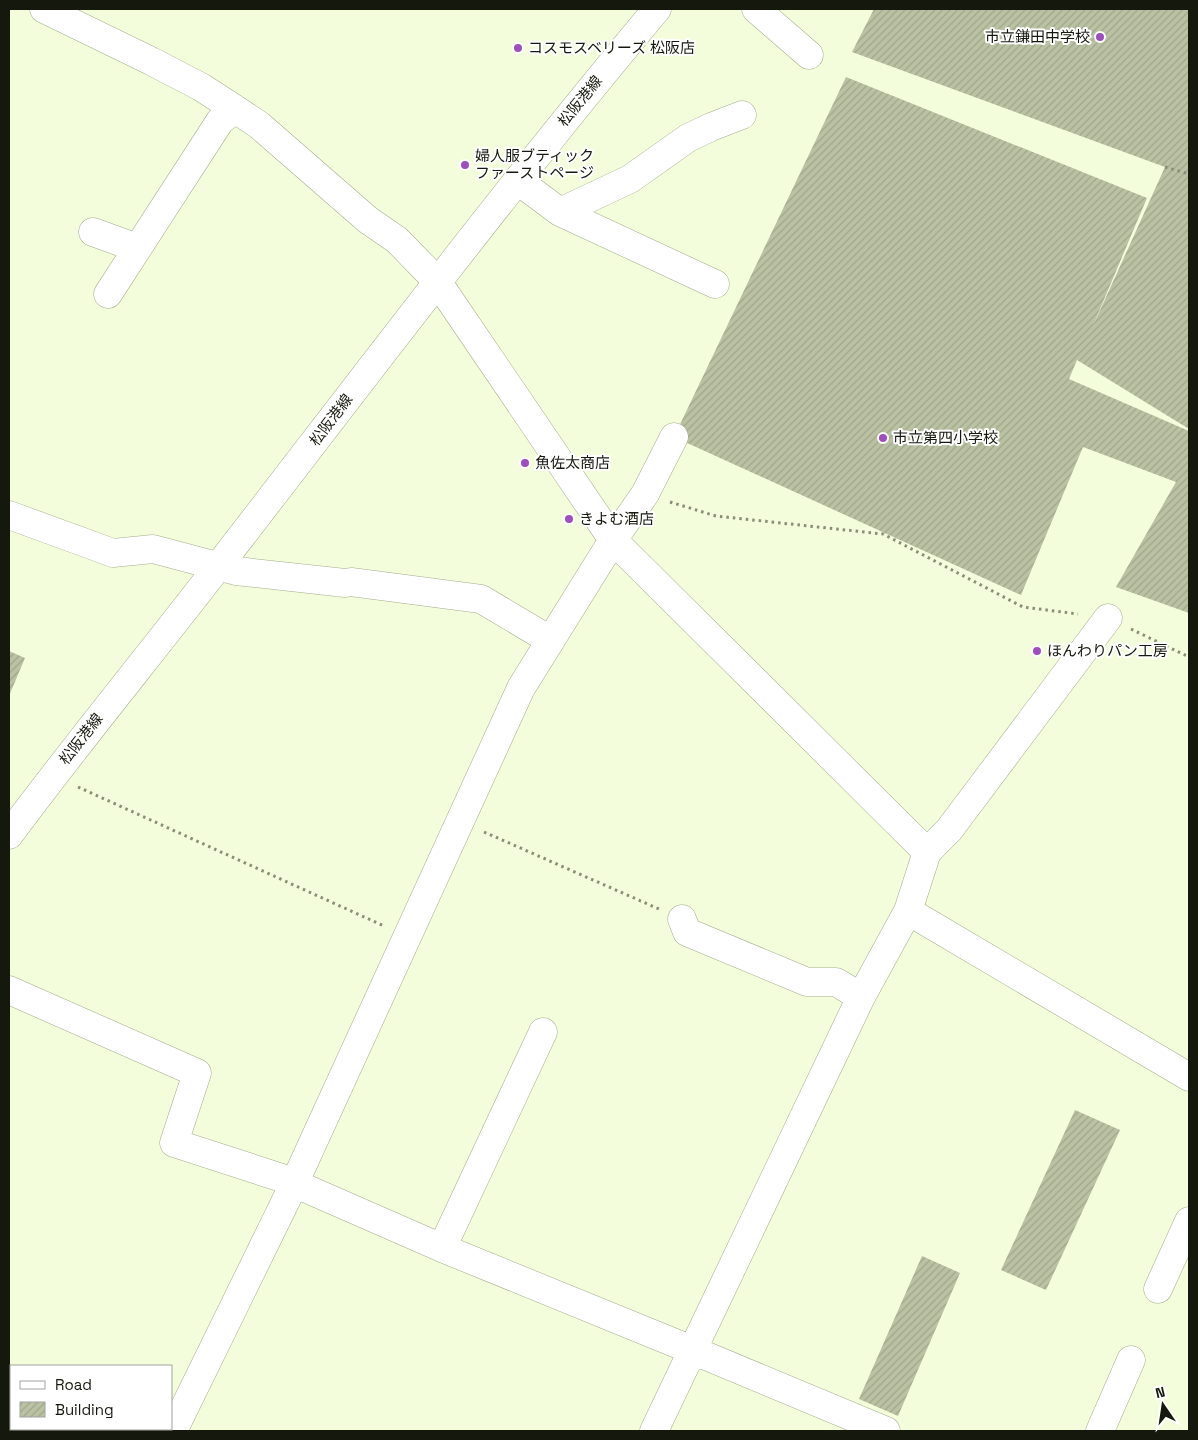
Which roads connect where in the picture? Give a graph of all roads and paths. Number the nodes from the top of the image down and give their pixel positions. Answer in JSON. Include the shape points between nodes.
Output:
{"nodes":[{"id":1,"x":44,"y":9,"type":"edge"},
{"id":2,"x":657,"y":9,"type":"edge"},
{"id":3,"x":756,"y":9,"type":"edge"},
{"id":4,"x":809,"y":55,"type":"dead end"},
{"id":5,"x":236,"y":109,"type":"junction"},
{"id":6,"x":742,"y":115,"type":"dead end"},
{"id":7,"x":1165,"y":167,"type":"dead end"},
{"id":8,"x":1189,"y":174,"type":"edge"},
{"id":9,"x":517,"y":180,"type":"junction"},
{"id":10,"x":560,"y":212,"type":"junction"},
{"id":11,"x":93,"y":232,"type":"dead end"},
{"id":12,"x":137,"y":248,"type":"junction"},
{"id":13,"x":437,"y":281,"type":"junction"},
{"id":14,"x":715,"y":284,"type":"dead end"},
{"id":15,"x":108,"y":294,"type":"dead end"},
{"id":16,"x":674,"y":437,"type":"dead end"},
{"id":17,"x":645,"y":494,"type":"junction"},
{"id":18,"x":9,"y":515,"type":"edge"},
{"id":19,"x":613,"y":540,"type":"junction"},
{"id":20,"x":218,"y":567,"type":"junction"},
{"id":21,"x":1108,"y":618,"type":"junction"},
{"id":22,"x":550,"y":640,"type":"junction"},
{"id":23,"x":1189,"y":657,"type":"edge"},
{"id":24,"x":53,"y":775,"type":"junction"},
{"id":25,"x":479,"y":830,"type":"dead end"},
{"id":26,"x":9,"y":835,"type":"edge"},
{"id":27,"x":927,"y":852,"type":"junction"},
{"id":28,"x":908,"y":911,"type":"junction"},
{"id":29,"x":682,"y":919,"type":"joint"},
{"id":30,"x":407,"y":936,"type":"junction"},
{"id":31,"x":9,"y":990,"type":"edge"},
{"id":32,"x":861,"y":997,"type":"junction"},
{"id":33,"x":543,"y":1032,"type":"dead end"},
{"id":34,"x":1189,"y":1077,"type":"edge"},
{"id":35,"x":294,"y":1184,"type":"junction"},
{"id":36,"x":1189,"y":1221,"type":"edge"},
{"id":37,"x":442,"y":1248,"type":"junction"},
{"id":38,"x":1158,"y":1289,"type":"dead end"},
{"id":39,"x":692,"y":1350,"type":"junction"},
{"id":40,"x":1131,"y":1360,"type":"dead end"},
{"id":41,"x":173,"y":1431,"type":"edge"},
{"id":42,"x":654,"y":1431,"type":"edge"},
{"id":43,"x":886,"y":1431,"type":"edge"},
{"id":44,"x":1100,"y":1431,"type":"edge"}],
"edges":[{"from":1,"to":5,"type":"street","via":[[168,69]]},
{"from":2,"to":9,"type":"street","name":"松阪港線"},
{"from":3,"to":4,"type":"street"},
{"from":5,"to":12,"type":"street","via":[[220,121]]},
{"from":5,"to":13,"type":"street","via":[[259,125],[368,220],[397,240]]},
{"from":6,"to":10,"type":"street","via":[[688,138],[630,179]]},
{"from":7,"to":8,"type":"path"},
{"from":9,"to":10,"type":"street"},
{"from":9,"to":13,"type":"street","name":"松阪港線"},
{"from":10,"to":14,"type":"street"},
{"from":11,"to":12,"type":"street"},
{"from":12,"to":15,"type":"street"},
{"from":13,"to":19,"type":"street"},
{"from":13,"to":20,"type":"street","name":"松阪港線"},
{"from":16,"to":17,"type":"street"},
{"from":17,"to":19,"type":"street"},
{"from":17,"to":21,"type":"path","via":[[716,516],[883,534],[1023,607]]},
{"from":18,"to":20,"type":"street","via":[[113,553],[153,549]]},
{"from":19,"to":22,"type":"street"},
{"from":19,"to":27,"type":"street"},
{"from":20,"to":22,"type":"street","via":[[481,599]]},
{"from":20,"to":24,"type":"street","name":"松阪港線"},
{"from":21,"to":23,"type":"path"},
{"from":21,"to":27,"type":"street","via":[[949,830]]},
{"from":22,"to":30,"type":"street","via":[[521,688]]},
{"from":24,"to":26,"type":"street","name":"松阪港線"},
{"from":24,"to":30,"type":"path"},
{"from":25,"to":29,"type":"path"},
{"from":27,"to":28,"type":"street"},
{"from":28,"to":32,"type":"street"},
{"from":28,"to":34,"type":"street"},
{"from":29,"to":32,"type":"street","via":[[687,932],[808,982],[836,982]]},
{"from":30,"to":35,"type":"street"},
{"from":31,"to":35,"type":"street","via":[[197,1073],[174,1143]]},
{"from":32,"to":39,"type":"street"},
{"from":33,"to":37,"type":"street"},
{"from":35,"to":37,"type":"street"},
{"from":35,"to":41,"type":"street"},
{"from":36,"to":38,"type":"street"},
{"from":37,"to":39,"type":"street"},
{"from":39,"to":42,"type":"street"},
{"from":39,"to":43,"type":"street"},
{"from":40,"to":44,"type":"street"}]}
